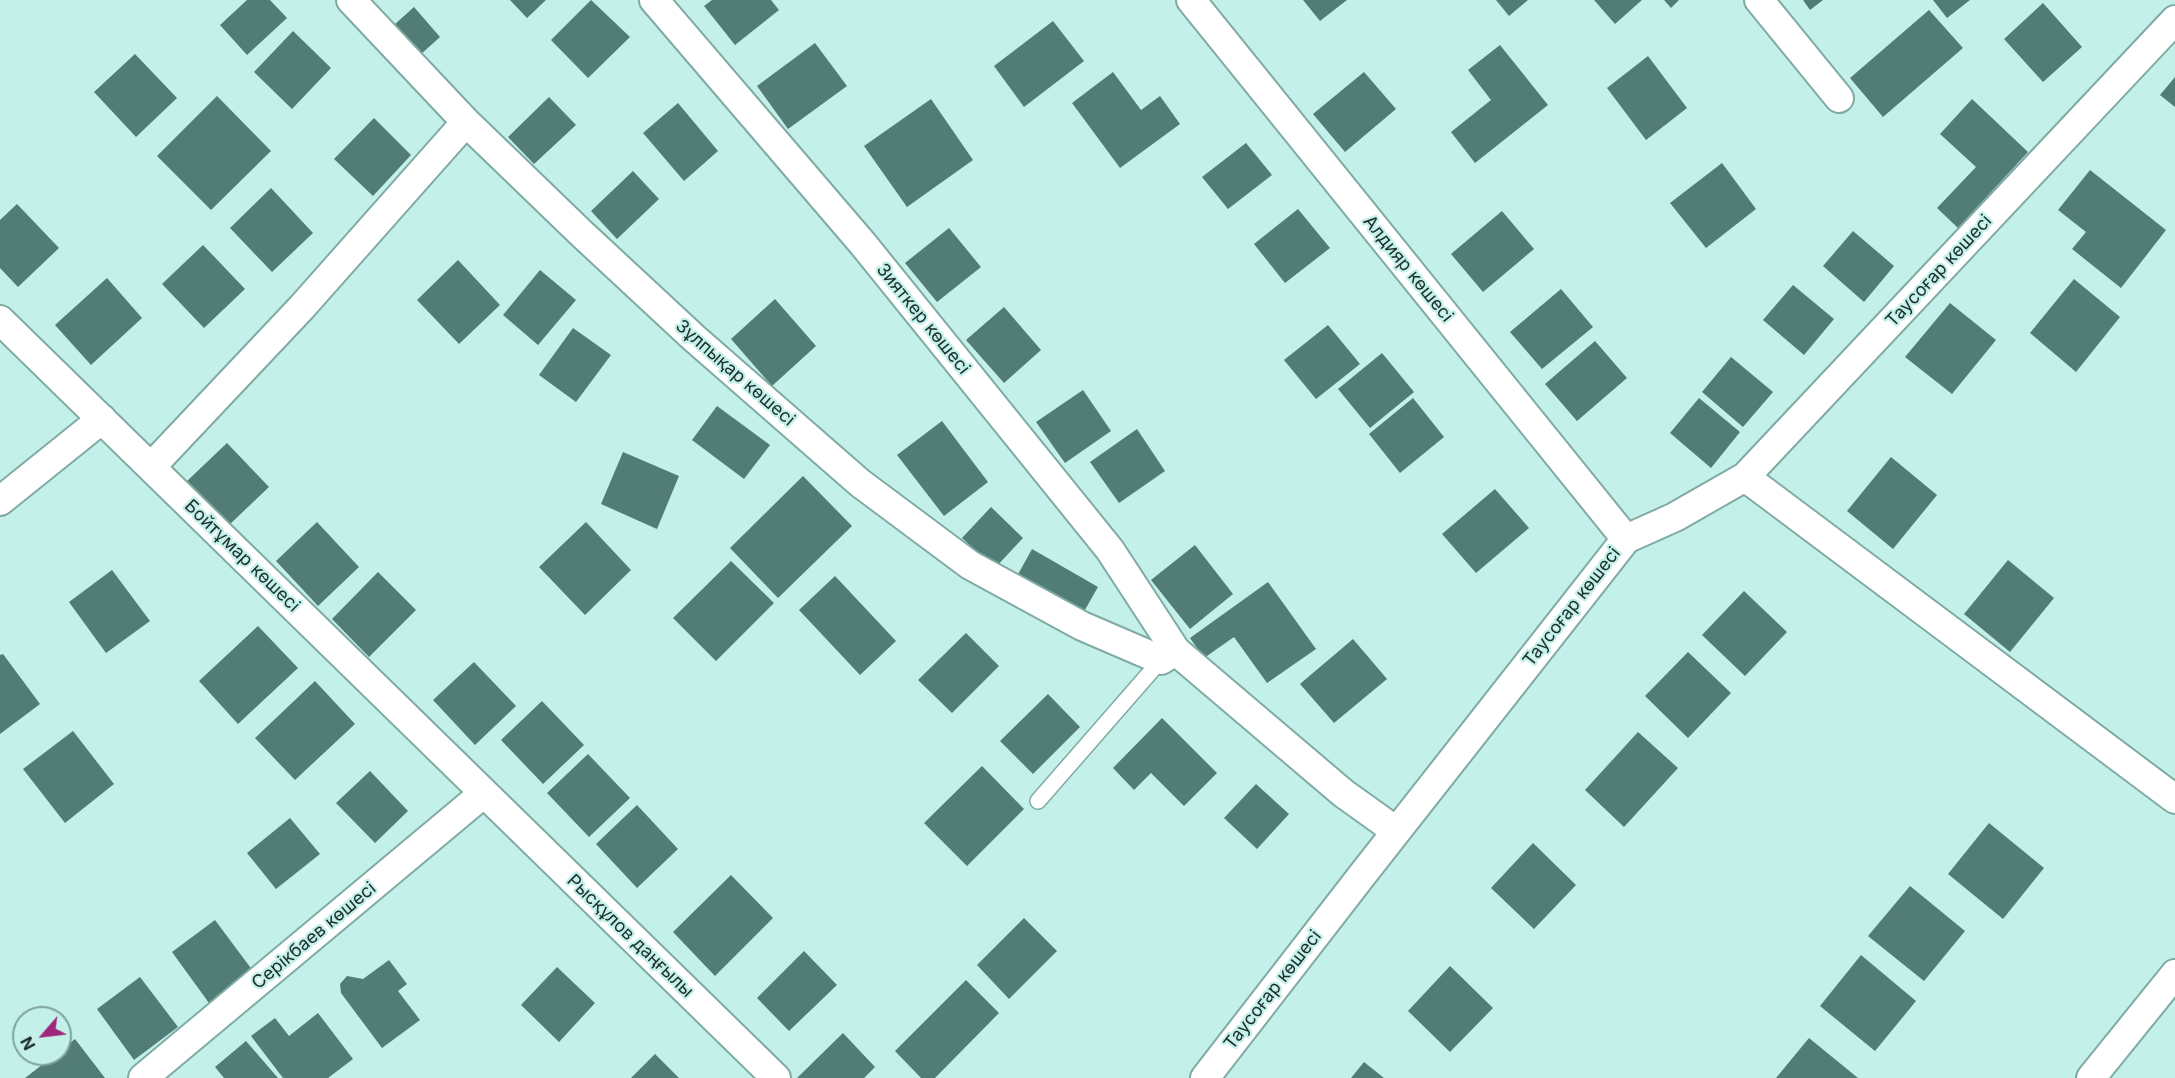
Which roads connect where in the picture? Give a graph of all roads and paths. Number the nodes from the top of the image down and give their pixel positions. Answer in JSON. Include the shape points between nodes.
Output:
{"nodes":[{"id":1,"x":351,"y":0,"type":"edge"},
{"id":2,"x":654,"y":0,"type":"edge"},
{"id":3,"x":1191,"y":0,"type":"edge"},
{"id":4,"x":1759,"y":0,"type":"edge"},
{"id":5,"x":2175,"y":20,"type":"edge"},
{"id":6,"x":1839,"y":98,"type":"dead end"},
{"id":7,"x":466,"y":122,"type":"junction"},
{"id":8,"x":0,"y":320,"type":"edge"},
{"id":9,"x":102,"y":419,"type":"junction"},
{"id":10,"x":151,"y":467,"type":"junction"},
{"id":11,"x":1745,"y":477,"type":"junction"},
{"id":12,"x":0,"y":501,"type":"edge"},
{"id":13,"x":1626,"y":539,"type":"junction"},
{"id":14,"x":1168,"y":656,"type":"junction"},
{"id":15,"x":484,"y":793,"type":"junction"},
{"id":16,"x":2175,"y":799,"type":"edge"},
{"id":17,"x":1038,"y":801,"type":"dead end"},
{"id":18,"x":1396,"y":831,"type":"junction"},
{"id":19,"x":2175,"y":974,"type":"edge"},
{"id":20,"x":143,"y":1078,"type":"edge"},
{"id":21,"x":776,"y":1078,"type":"edge"},
{"id":22,"x":1205,"y":1078,"type":"edge"},
{"id":23,"x":2091,"y":1078,"type":"edge"}],
"edges":[{"from":1,"to":7,"type":"street","name":"Зұлпықар көшесі"},
{"from":2,"to":14,"type":"street","name":"Зияткер көшесі","via":[[863,244],[1110,550]]},
{"from":3,"to":13,"type":"street","name":"Алдияр көшесі"},
{"from":4,"to":6,"type":"street"},
{"from":5,"to":11,"type":"street","name":"Тауcоғар көшесі"},
{"from":7,"to":10,"type":"street","via":[[302,307]]},
{"from":7,"to":14,"type":"street","name":"Зұлпықар көшесі","via":[[694,338],[860,483],[970,565],[1082,626]]},
{"from":8,"to":9,"type":"street","name":"Бойтұмар көшесі"},
{"from":9,"to":10,"type":"street","name":"Бойтұмар көшесі"},
{"from":9,"to":12,"type":"street"},
{"from":10,"to":15,"type":"street","name":"Бойтұмар көшесі"},
{"from":11,"to":13,"type":"street","name":"Тауcоғар көшесі","via":[[1675,517]]},
{"from":11,"to":16,"type":"street"},
{"from":13,"to":18,"type":"street","name":"Тауcоғар көшесі"},
{"from":14,"to":17,"type":"lane"},
{"from":14,"to":18,"type":"street"},
{"from":15,"to":20,"type":"street","name":"Серікбаев көшесі"},
{"from":15,"to":21,"type":"street","name":"Рысқұлов даңғылы"},
{"from":18,"to":22,"type":"street","name":"Тауcоғар көшесі"},
{"from":19,"to":23,"type":"street"}]}
